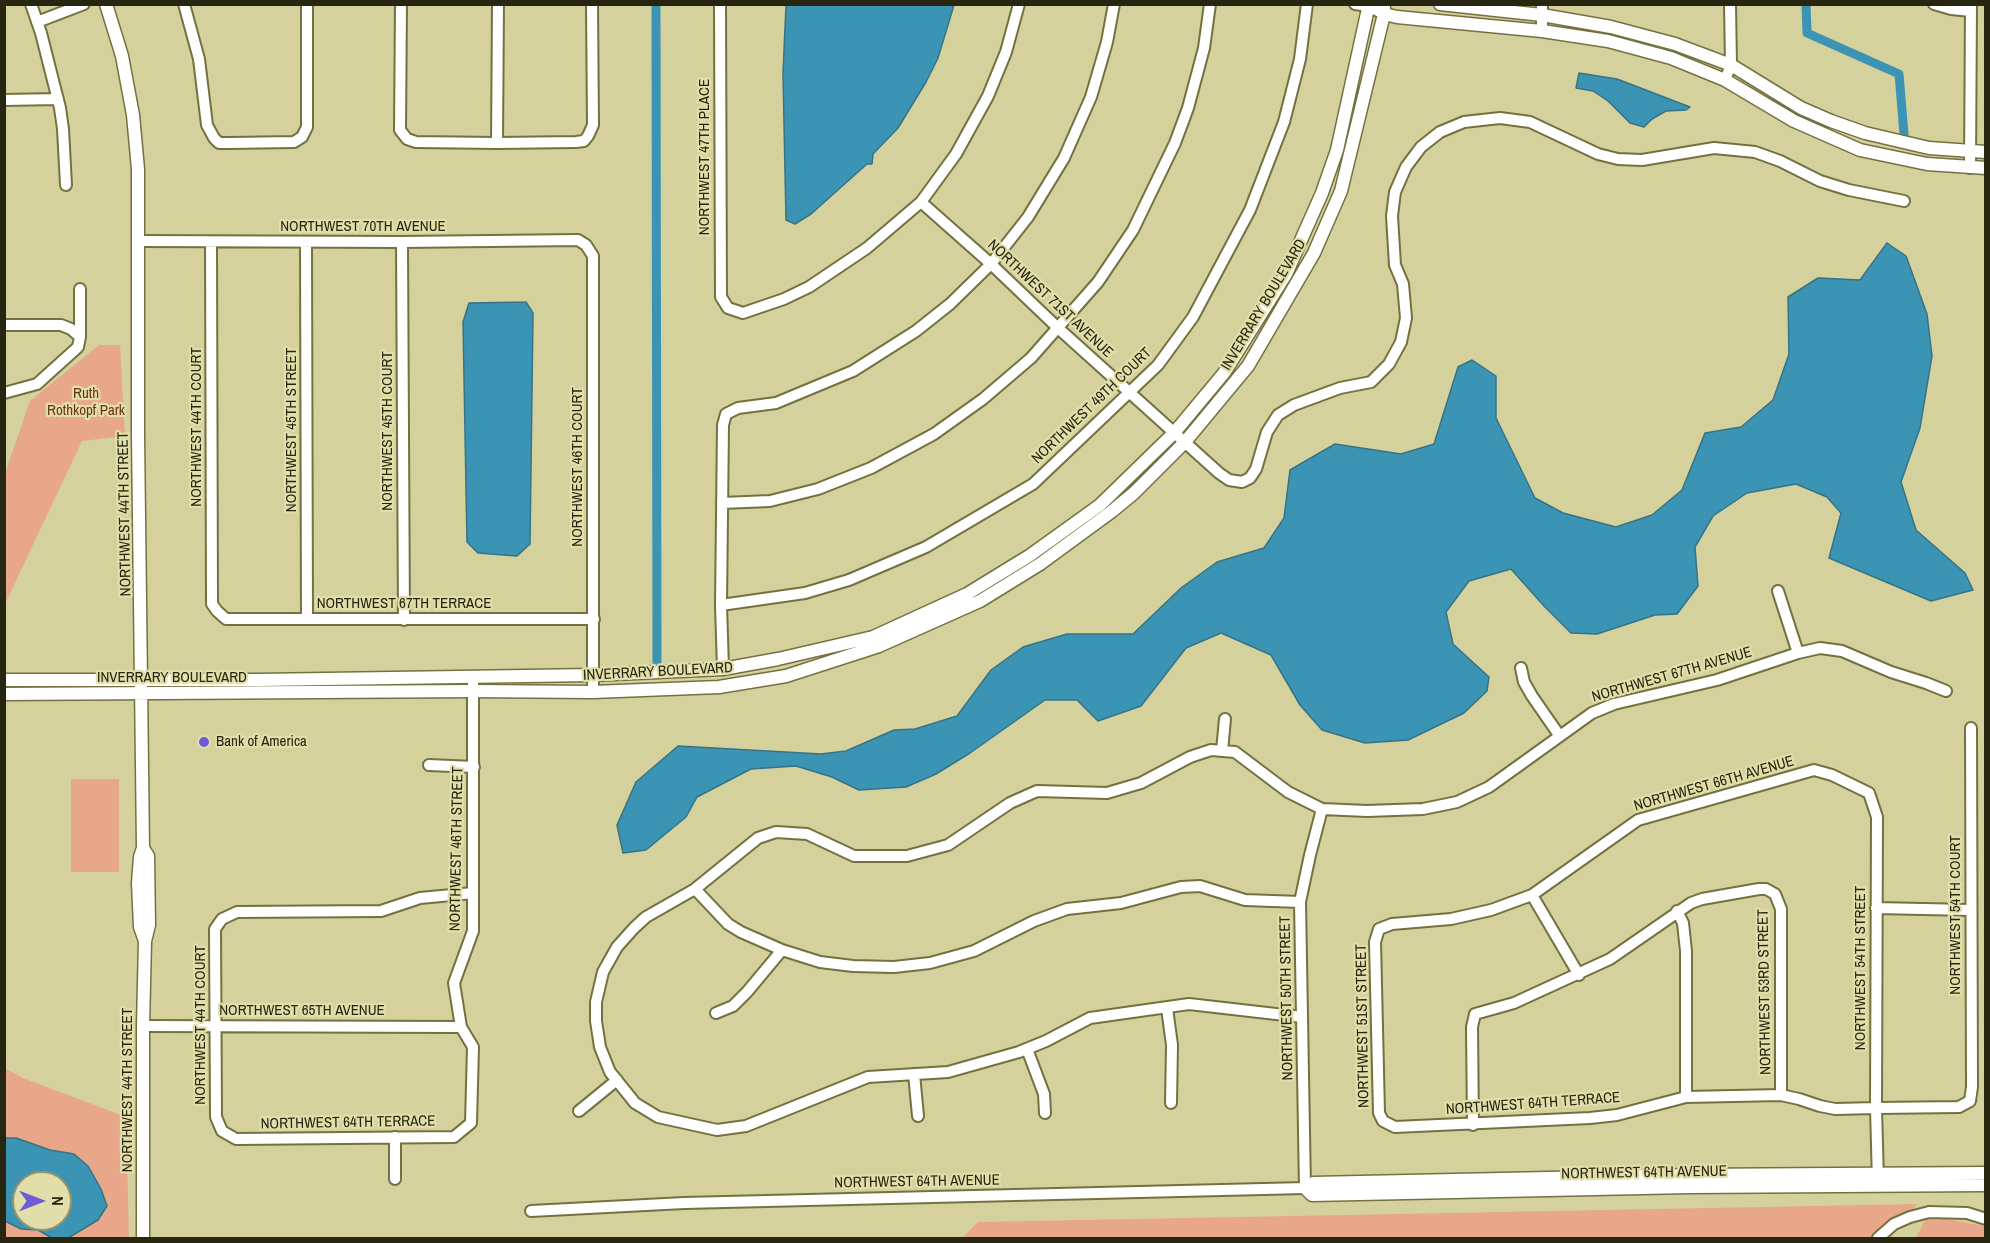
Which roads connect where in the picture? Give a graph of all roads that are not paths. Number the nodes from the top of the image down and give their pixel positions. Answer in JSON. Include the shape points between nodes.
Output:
{"nodes":[{"id":1,"x":31,"y":4,"type":"edge"},
{"id":2,"x":84,"y":4,"type":"edge"},
{"id":3,"x":106,"y":4,"type":"edge"},
{"id":4,"x":184,"y":4,"type":"edge"},
{"id":5,"x":307,"y":4,"type":"edge"},
{"id":6,"x":401,"y":4,"type":"edge"},
{"id":7,"x":498,"y":4,"type":"edge"},
{"id":8,"x":592,"y":4,"type":"edge"},
{"id":9,"x":720,"y":4,"type":"edge"},
{"id":10,"x":1019,"y":4,"type":"edge"},
{"id":11,"x":1114,"y":4,"type":"edge"},
{"id":12,"x":1210,"y":4,"type":"edge"},
{"id":13,"x":1307,"y":4,"type":"edge"},
{"id":14,"x":1355,"y":4,"type":"edge"},
{"id":15,"x":1440,"y":4,"type":"edge"},
{"id":16,"x":1730,"y":4,"type":"edge"},
{"id":17,"x":1934,"y":4,"type":"edge"},
{"id":18,"x":1370,"y":5,"type":"edge"},
{"id":19,"x":1971,"y":8,"type":"edge"},
{"id":20,"x":1384,"y":9,"type":"edge"},
{"id":21,"x":1542,"y":10,"type":"edge"},
{"id":22,"x":38,"y":22,"type":"junction"},
{"id":23,"x":1542,"y":31,"type":"junction"},
{"id":24,"x":1731,"y":65,"type":"junction"},
{"id":25,"x":1725,"y":80,"type":"junction"},
{"id":26,"x":58,"y":99,"type":"junction"},
{"id":27,"x":4,"y":100,"type":"edge"},
{"id":28,"x":1826,"y":119,"type":"junction"},
{"id":29,"x":1820,"y":133,"type":"junction"},
{"id":30,"x":497,"y":142,"type":"junction"},
{"id":31,"x":1971,"y":152,"type":"junction"},
{"id":32,"x":1986,"y":152,"type":"edge"},
{"id":33,"x":1970,"y":168,"type":"junction"},
{"id":34,"x":1986,"y":168,"type":"edge"},
{"id":35,"x":66,"y":184,"type":"dead end"},
{"id":36,"x":1904,"y":201,"type":"dead end"},
{"id":37,"x":921,"y":202,"type":"junction"},
{"id":38,"x":139,"y":241,"type":"junction"},
{"id":39,"x":211,"y":242,"type":"junction"},
{"id":40,"x":306,"y":242,"type":"junction"},
{"id":41,"x":402,"y":242,"type":"junction"},
{"id":42,"x":586,"y":245,"type":"joint"},
{"id":43,"x":991,"y":264,"type":"junction"},
{"id":44,"x":80,"y":289,"type":"dead end"},
{"id":45,"x":4,"y":325,"type":"edge"},
{"id":46,"x":1058,"y":328,"type":"junction"},
{"id":47,"x":81,"y":337,"type":"junction"},
{"id":48,"x":4,"y":393,"type":"edge"},
{"id":49,"x":1130,"y":393,"type":"junction"},
{"id":50,"x":1174,"y":433,"type":"junction"},
{"id":51,"x":1185,"y":442,"type":"junction"},
{"id":52,"x":722,"y":503,"type":"junction"},
{"id":53,"x":1778,"y":591,"type":"dead end"},
{"id":54,"x":721,"y":605,"type":"junction"},
{"id":55,"x":217,"y":611,"type":"joint"},
{"id":56,"x":307,"y":619,"type":"junction"},
{"id":57,"x":594,"y":619,"type":"junction"},
{"id":58,"x":404,"y":620,"type":"junction"},
{"id":59,"x":1798,"y":653,"type":"junction"},
{"id":60,"x":1521,"y":668,"type":"dead end"},
{"id":61,"x":723,"y":669,"type":"junction"},
{"id":62,"x":593,"y":675,"type":"junction"},
{"id":63,"x":473,"y":676,"type":"junction"},
{"id":64,"x":142,"y":679,"type":"junction"},
{"id":65,"x":332,"y":679,"type":"junction"},
{"id":66,"x":4,"y":680,"type":"edge"},
{"id":67,"x":473,"y":691,"type":"junction"},
{"id":68,"x":1946,"y":691,"type":"dead end"},
{"id":69,"x":332,"y":692,"type":"junction"},
{"id":70,"x":593,"y":692,"type":"junction"},
{"id":71,"x":4,"y":694,"type":"edge"},
{"id":72,"x":143,"y":694,"type":"junction"},
{"id":73,"x":1225,"y":719,"type":"dead end"},
{"id":74,"x":1971,"y":728,"type":"dead end"},
{"id":75,"x":1559,"y":735,"type":"junction"},
{"id":76,"x":1222,"y":751,"type":"junction"},
{"id":77,"x":429,"y":765,"type":"dead end"},
{"id":78,"x":474,"y":767,"type":"junction"},
{"id":79,"x":1832,"y":775,"type":"joint"},
{"id":80,"x":1322,"y":809,"type":"junction"},
{"id":81,"x":695,"y":889,"type":"junction"},
{"id":82,"x":473,"y":893,"type":"junction"},
{"id":83,"x":1532,"y":895,"type":"junction"},
{"id":84,"x":1300,"y":902,"type":"junction"},
{"id":85,"x":1876,"y":908,"type":"junction"},
{"id":86,"x":1970,"y":910,"type":"junction"},
{"id":87,"x":1677,"y":911,"type":"junction"},
{"id":88,"x":1379,"y":929,"type":"joint"},
{"id":89,"x":782,"y":950,"type":"junction"},
{"id":90,"x":1579,"y":975,"type":"junction"},
{"id":91,"x":1167,"y":1008,"type":"junction"},
{"id":92,"x":716,"y":1013,"type":"dead end"},
{"id":93,"x":1302,"y":1017,"type":"junction"},
{"id":94,"x":143,"y":1026,"type":"junction"},
{"id":95,"x":216,"y":1026,"type":"junction"},
{"id":96,"x":461,"y":1027,"type":"junction"},
{"id":97,"x":1027,"y":1049,"type":"junction"},
{"id":98,"x":914,"y":1074,"type":"junction"},
{"id":99,"x":617,"y":1080,"type":"junction"},
{"id":100,"x":1781,"y":1095,"type":"junction"},
{"id":101,"x":1686,"y":1097,"type":"junction"},
{"id":102,"x":1970,"y":1101,"type":"joint"},
{"id":103,"x":1172,"y":1103,"type":"dead end"},
{"id":104,"x":1876,"y":1108,"type":"junction"},
{"id":105,"x":579,"y":1111,"type":"dead end"},
{"id":106,"x":1045,"y":1113,"type":"dead end"},
{"id":107,"x":918,"y":1116,"type":"dead end"},
{"id":108,"x":1383,"y":1121,"type":"joint"},
{"id":109,"x":471,"y":1123,"type":"joint"},
{"id":110,"x":1473,"y":1125,"type":"junction"},
{"id":111,"x":222,"y":1131,"type":"joint"},
{"id":112,"x":395,"y":1137,"type":"junction"},
{"id":113,"x":1986,"y":1173,"type":"edge"},
{"id":114,"x":395,"y":1179,"type":"dead end"},
{"id":115,"x":1878,"y":1179,"type":"junction"},
{"id":116,"x":1986,"y":1185,"type":"edge"},
{"id":117,"x":1305,"y":1188,"type":"junction"},
{"id":118,"x":531,"y":1211,"type":"dead end"},
{"id":119,"x":1986,"y":1219,"type":"edge"},
{"id":120,"x":143,"y":1239,"type":"edge"},
{"id":121,"x":1878,"y":1239,"type":"edge"}],
"edges":[{"from":1,"to":22,"type":"street"},
{"from":2,"to":22,"type":"street"},
{"from":3,"to":38,"type":"street","name":"NORTHWEST 44TH STREET","via":[[122,56],[133,115]]},
{"from":4,"to":5,"type":"street","via":[[199,59],[207,125],[214,138],[219,142],[283,143],[302,137],[307,127]]},
{"from":6,"to":30,"type":"street","via":[[400,130],[416,142]]},
{"from":7,"to":30,"type":"street"},
{"from":8,"to":30,"type":"street","via":[[593,125],[588,136],[576,142]]},
{"from":9,"to":37,"type":"street","name":"NORTHWEST 47TH PLACE","via":[[721,297],[728,308],[743,313],[809,287],[867,248]]},
{"from":10,"to":37,"type":"street","via":[[988,96],[956,154]]},
{"from":11,"to":43,"type":"street","via":[[1091,97],[1064,158],[1029,217]]},
{"from":12,"to":46,"type":"street","via":[[1204,48],[1175,143],[1133,230],[1098,282]]},
{"from":13,"to":49,"type":"street","name":"NORTHWEST 49TH COURT","via":[[1300,59],[1284,122],[1250,210],[1194,317],[1158,365]]},
{"from":14,"to":18,"type":"street"},
{"from":15,"to":21,"type":"street"},
{"from":16,"to":24,"type":"street"},
{"from":17,"to":19,"type":"street","via":[[1951,9]]},
{"from":18,"to":20,"type":"street"},
{"from":18,"to":50,"type":"street","name":"INVERRARY BOULEVARD","via":[[1337,150],[1286,274],[1224,373]]},
{"from":19,"to":31,"type":"street"},
{"from":20,"to":23,"type":"street","via":[[1397,17]]},
{"from":20,"to":51,"type":"street","name":"INVERRARY BOULEVARD","via":[[1341,191],[1314,254],[1248,366]]},
{"from":21,"to":23,"type":"street"},
{"from":21,"to":24,"type":"street","via":[[1675,44]]},
{"from":22,"to":26,"type":"street"},
{"from":23,"to":25,"type":"street","via":[[1608,40],[1671,58]]},
{"from":24,"to":25,"type":"street"},
{"from":24,"to":28,"type":"street"},
{"from":25,"to":29,"type":"street","via":[[1794,122]]},
{"from":26,"to":27,"type":"street"},
{"from":26,"to":35,"type":"street"},
{"from":28,"to":29,"type":"street"},
{"from":28,"to":31,"type":"street","via":[[1902,143]]},
{"from":29,"to":33,"type":"street","via":[[1875,155]]},
{"from":31,"to":32,"type":"street"},
{"from":31,"to":33,"type":"street"},
{"from":33,"to":34,"type":"street"},
{"from":36,"to":51,"type":"street","name":"NORTHWEST 71ST AVENUE","via":[[1821,181],[1755,152],[1714,148],[1642,160],[1618,159],[1598,154],[1530,122],[1500,118],[1464,122],[1440,132],[1421,147],[1395,192],[1395,265],[1403,284],[1406,318],[1401,342],[1389,364],[1371,382],[1294,405],[1278,415],[1267,432],[1256,469],[1242,482],[1229,480]]},
{"from":37,"to":43,"type":"street","name":"NORTHWEST 71ST AVENUE"},
{"from":38,"to":39,"type":"street","name":"NORTHWEST 70TH AVENUE"},
{"from":38,"to":64,"type":"street","name":"NORTHWEST 44TH STREET"},
{"from":39,"to":40,"type":"street","name":"NORTHWEST 70TH AVENUE"},
{"from":39,"to":55,"type":"street","name":"NORTHWEST 44TH COURT","via":[[212,604]]},
{"from":40,"to":41,"type":"street","name":"NORTHWEST 70TH AVENUE"},
{"from":40,"to":56,"type":"street","name":"NORTHWEST 45TH STREET"},
{"from":41,"to":42,"type":"street","name":"NORTHWEST 70TH AVENUE","via":[[578,240]]},
{"from":41,"to":58,"type":"street","name":"NORTHWEST 45TH COURT"},
{"from":42,"to":57,"type":"street","name":"NORTHWEST 46TH COURT","via":[[593,256]]},
{"from":43,"to":46,"type":"street","name":"NORTHWEST 71ST AVENUE"},
{"from":43,"to":52,"type":"street","via":[[916,331],[853,371],[776,404],[738,408],[726,414]]},
{"from":44,"to":47,"type":"street"},
{"from":45,"to":47,"type":"street","via":[[61,325]]},
{"from":46,"to":49,"type":"street","name":"NORTHWEST 71ST AVENUE"},
{"from":46,"to":52,"type":"street","via":[[1031,358],[983,399],[934,434],[871,468],[818,489],[770,501]]},
{"from":47,"to":48,"type":"street","via":[[78,348],[38,384]]},
{"from":49,"to":50,"type":"street","name":"NORTHWEST 71ST AVENUE"},
{"from":49,"to":54,"type":"street","name":"NORTHWEST 49TH COURT","via":[[1032,484],[926,547],[849,580],[805,593]]},
{"from":50,"to":51,"type":"street","name":"NORTHWEST 71ST AVENUE"},
{"from":50,"to":61,"type":"street","name":"INVERRARY BOULEVARD","via":[[1100,505],[967,594],[873,637]]},
{"from":51,"to":70,"type":"street","name":"INVERRARY BOULEVARD","via":[[1134,493],[1040,564],[980,601],[879,646],[786,676],[719,687]]},
{"from":52,"to":54,"type":"street"},
{"from":53,"to":59,"type":"street"},
{"from":54,"to":61,"type":"street"},
{"from":55,"to":56,"type":"street","name":"NORTHWEST 67TH TERRACE","via":[[226,619]]},
{"from":56,"to":58,"type":"street","name":"NORTHWEST 67TH TERRACE"},
{"from":57,"to":58,"type":"street","name":"NORTHWEST 67TH TERRACE"},
{"from":57,"to":62,"type":"street","name":"NORTHWEST 46TH COURT"},
{"from":59,"to":68,"type":"street","name":"NORTHWEST 67TH AVENUE","via":[[1820,648],[1842,651]]},
{"from":59,"to":75,"type":"street","name":"NORTHWEST 67TH AVENUE","via":[[1717,680],[1614,704]]},
{"from":60,"to":75,"type":"street","via":[[1524,682]]},
{"from":61,"to":62,"type":"street","name":"INVERRARY BOULEVARD"},
{"from":62,"to":63,"type":"street","name":"INVERRARY BOULEVARD"},
{"from":62,"to":70,"type":"street","name":"NORTHWEST 46TH COURT"},
{"from":63,"to":65,"type":"street","name":"INVERRARY BOULEVARD"},
{"from":63,"to":67,"type":"street","name":"NORTHWEST 46TH STREET"},
{"from":64,"to":65,"type":"street","name":"INVERRARY BOULEVARD"},
{"from":64,"to":66,"type":"street","name":"INVERRARY BOULEVARD"},
{"from":64,"to":72,"type":"street","name":"NORTHWEST 44TH STREET"},
{"from":65,"to":69,"type":"street"},
{"from":67,"to":69,"type":"street","name":"INVERRARY BOULEVARD"},
{"from":67,"to":70,"type":"street","name":"INVERRARY BOULEVARD"},
{"from":67,"to":78,"type":"street","name":"NORTHWEST 46TH STREET"},
{"from":69,"to":72,"type":"street","name":"INVERRARY BOULEVARD"},
{"from":71,"to":72,"type":"street","name":"INVERRARY BOULEVARD"},
{"from":72,"to":94,"type":"street","name":"NORTHWEST 44TH STREET","via":[[143,848],[138,883],[140,927],[145,941]]},
{"from":73,"to":76,"type":"street"},
{"from":74,"to":86,"type":"street","name":"NORTHWEST 54TH COURT"},
{"from":75,"to":80,"type":"street","name":"NORTHWEST 67TH AVENUE","via":[[1489,788],[1457,802],[1423,809]]},
{"from":76,"to":80,"type":"street","name":"NORTHWEST 67TH AVENUE","via":[[1235,752],[1288,792]]},
{"from":76,"to":81,"type":"street","via":[[1211,750],[1190,757],[1141,783],[1107,793],[1036,791],[1010,803],[948,845],[907,856],[854,856],[807,834],[776,832],[758,838]]},
{"from":77,"to":78,"type":"street"},
{"from":78,"to":82,"type":"street","name":"NORTHWEST 46TH STREET"},
{"from":79,"to":83,"type":"street","name":"NORTHWEST 66TH AVENUE","via":[[1814,770],[1638,820]]},
{"from":79,"to":85,"type":"street","name":"NORTHWEST 54TH STREET","via":[[1869,793],[1877,817]]},
{"from":80,"to":84,"type":"street","name":"NORTHWEST 50TH STREET"},
{"from":81,"to":89,"type":"street","via":[[728,924]]},
{"from":81,"to":99,"type":"street","via":[[646,917],[617,947],[603,972],[596,1022],[600,1047]]},
{"from":82,"to":95,"type":"street","name":"NORTHWEST 44TH COURT","via":[[420,898],[381,911],[237,912],[222,919],[215,929]]},
{"from":82,"to":96,"type":"street","name":"NORTHWEST 46TH STREET","via":[[473,931],[454,983]]},
{"from":83,"to":88,"type":"street","name":"NORTHWEST 66TH AVENUE","via":[[1451,919],[1392,924]]},
{"from":83,"to":90,"type":"street"},
{"from":84,"to":89,"type":"street","via":[[1245,900],[1200,886],[1181,887],[1121,903],[1067,909],[974,951],[930,963],[894,967],[820,962]]},
{"from":84,"to":93,"type":"street","name":"NORTHWEST 50TH STREET"},
{"from":85,"to":86,"type":"street"},
{"from":85,"to":104,"type":"street","name":"NORTHWEST 54TH STREET"},
{"from":86,"to":102,"type":"street","name":"NORTHWEST 54TH COURT"},
{"from":87,"to":90,"type":"street","via":[[1610,959]]},
{"from":87,"to":100,"type":"street","name":"NORTHWEST 53RD STREET","via":[[1702,899],[1759,889],[1771,891],[1778,899]]},
{"from":87,"to":101,"type":"street","via":[[1683,922],[1686,951]]},
{"from":88,"to":108,"type":"street","name":"NORTHWEST 51ST STREET","via":[[1375,942],[1378,1113]]},
{"from":89,"to":92,"type":"street","via":[[733,1006]]},
{"from":90,"to":110,"type":"street","via":[[1514,1003],[1475,1014]]},
{"from":91,"to":93,"type":"street","via":[[1204,1005]]},
{"from":91,"to":97,"type":"street","via":[[1090,1018]]},
{"from":91,"to":103,"type":"street","via":[[1172,1045]]},
{"from":93,"to":117,"type":"street","name":"NORTHWEST 50TH STREET"},
{"from":94,"to":95,"type":"street","name":"NORTHWEST 65TH AVENUE"},
{"from":94,"to":120,"type":"street","name":"NORTHWEST 44TH STREET"},
{"from":95,"to":96,"type":"street","name":"NORTHWEST 65TH AVENUE"},
{"from":95,"to":111,"type":"street","name":"NORTHWEST 44TH COURT","via":[[216,1117]]},
{"from":96,"to":109,"type":"street","name":"NORTHWEST 46TH STREET","via":[[473,1047]]},
{"from":97,"to":98,"type":"street","via":[[948,1072]]},
{"from":97,"to":106,"type":"street","via":[[1044,1094]]},
{"from":98,"to":99,"type":"street","via":[[868,1077],[746,1126],[717,1131],[658,1117],[635,1103]]},
{"from":98,"to":107,"type":"street"},
{"from":99,"to":105,"type":"street"},
{"from":100,"to":101,"type":"street","name":"NORTHWEST 64TH TERRACE"},
{"from":100,"to":104,"type":"street","name":"NORTHWEST 64TH TERRACE","via":[[1835,1109]]},
{"from":101,"to":110,"type":"street","name":"NORTHWEST 64TH TERRACE","via":[[1617,1115]]},
{"from":102,"to":104,"type":"street","name":"NORTHWEST 64TH TERRACE","via":[[1959,1107]]},
{"from":104,"to":115,"type":"street","name":"NORTHWEST 54TH STREET"},
{"from":108,"to":110,"type":"street","name":"NORTHWEST 64TH TERRACE","via":[[1395,1127]]},
{"from":109,"to":112,"type":"street","name":"NORTHWEST 64TH TERRACE","via":[[454,1137]]},
{"from":111,"to":112,"type":"street","name":"NORTHWEST 64TH TERRACE","via":[[236,1139]]},
{"from":112,"to":114,"type":"street"},
{"from":113,"to":115,"type":"street","name":"NORTHWEST 64TH AVENUE"},
{"from":115,"to":116,"type":"street","name":"NORTHWEST 64TH AVENUE"},
{"from":115,"to":117,"type":"street","name":"NORTHWEST 64TH AVENUE","via":[[1312,1195]]},
{"from":117,"to":118,"type":"street","name":"NORTHWEST 64TH AVENUE","via":[[684,1203]]},
{"from":119,"to":121,"type":"street","via":[[1967,1213],[1929,1212],[1894,1224]]}]}
